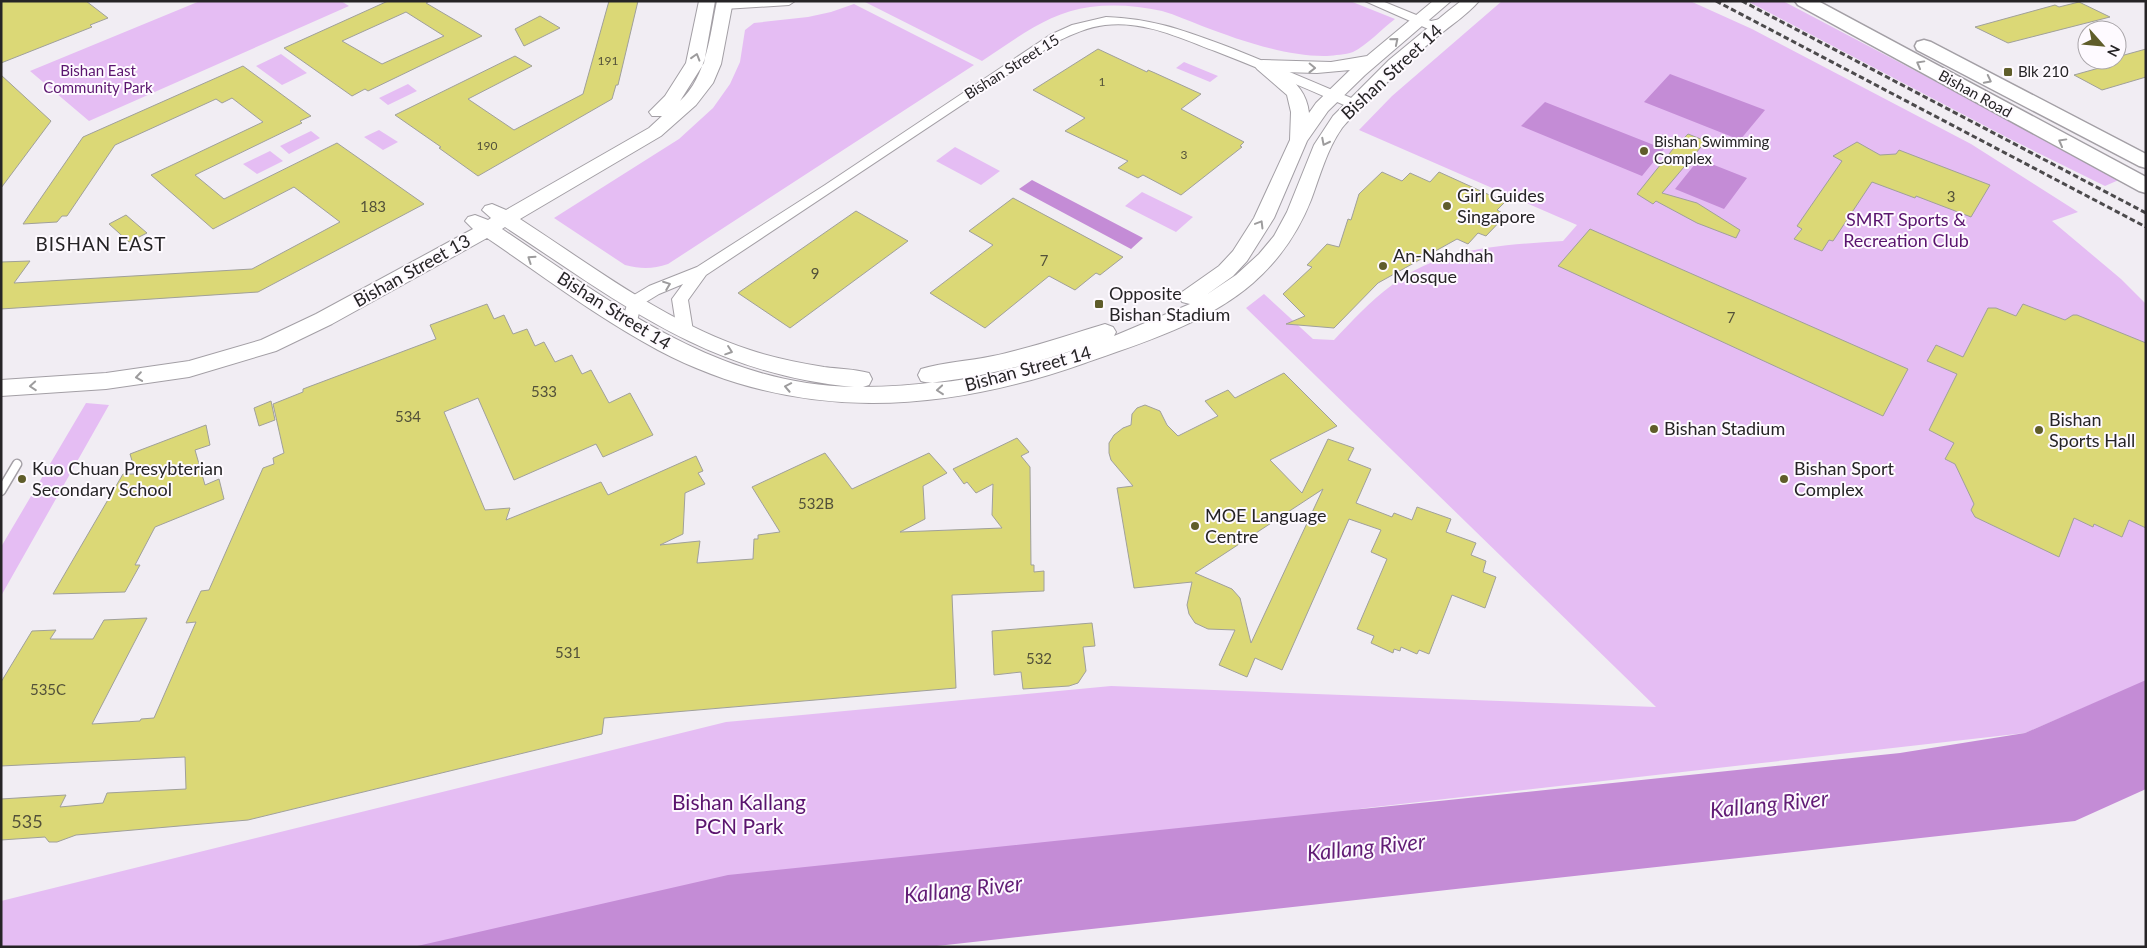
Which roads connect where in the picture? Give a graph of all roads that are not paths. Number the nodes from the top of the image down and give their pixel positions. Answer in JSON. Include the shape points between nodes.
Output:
{"nodes":[{"id":1,"x":790,"y":1,"type":"edge"},
{"id":2,"x":1371,"y":1,"type":"edge"},
{"id":3,"x":1443,"y":1,"type":"edge"},
{"id":4,"x":1471,"y":1,"type":"edge"},
{"id":5,"x":1804,"y":1,"type":"edge"},
{"id":6,"x":1836,"y":1,"type":"edge"},
{"id":7,"x":719,"y":2,"type":"edge"},
{"id":8,"x":1419,"y":21,"type":"junction"},
{"id":9,"x":1444,"y":22,"type":"junction"},
{"id":10,"x":1375,"y":58,"type":"junction"},
{"id":11,"x":1263,"y":65,"type":"junction"},
{"id":12,"x":1334,"y":95,"type":"junction"},
{"id":13,"x":1356,"y":105,"type":"junction"},
{"id":14,"x":1298,"y":141,"type":"junction"},
{"id":15,"x":2146,"y":162,"type":"edge"},
{"id":16,"x":2146,"y":186,"type":"edge"},
{"id":17,"x":490,"y":219,"type":"junction"},
{"id":18,"x":702,"y":271,"type":"junction"},
{"id":19,"x":634,"y":302,"type":"junction"},
{"id":20,"x":630,"y":325,"type":"junction"},
{"id":21,"x":685,"y":331,"type":"junction"},
{"id":22,"x":1,"y":372,"type":"edge"},
{"id":23,"x":1,"y":388,"type":"edge"},
{"id":24,"x":17,"y":464,"type":"dead end"},
{"id":25,"x":1,"y":491,"type":"edge"}],
"edges":[{"from":1,"to":7,"type":"street"},
{"from":2,"to":8,"type":"street"},
{"from":3,"to":8,"type":"street","name":"Bishan Street 14"},
{"from":4,"to":9,"type":"street","name":"Bishan Street 14"},
{"from":16,"to":5,"type":"main road","name":"Bishan Road","one_way":true},
{"from":6,"to":15,"type":"main road","name":"Bishan Road","one_way":true},
{"from":7,"to":17,"type":"street","name":"Bishan Street 13","via":[[695,63],[672,99],[639,126]]},
{"from":8,"to":9,"type":"street","via":[[1430,25]]},
{"from":10,"to":8,"type":"street","name":"Bishan Street 14","one_way":true},
{"from":9,"to":13,"type":"street","name":"Bishan Street 14","via":[[1398,60]]},
{"from":11,"to":10,"type":"street","one_way":true,"via":[[1323,68],[1350,66]]},
{"from":10,"to":12,"type":"street","name":"Bishan Street 14"},
{"from":11,"to":12,"type":"street","name":"Bishan Street 15"},
{"from":11,"to":14,"type":"street","via":[[1288,84],[1299,100]]},
{"from":11,"to":18,"type":"street","name":"Bishan Street 15","via":[[1165,28],[1106,21],[1076,28],[1054,38]]},
{"from":12,"to":13,"type":"street","name":"Bishan Street 15"},
{"from":12,"to":14,"type":"street","name":"Bishan Street 14","via":[[1310,120]]},
{"from":13,"to":20,"type":"street","name":"Bishan Street 14","one_way":true,"via":[[1330,132],[1283,238],[1260,265],[1237,285],[1204,306],[1073,360],[994,382],[946,390],[876,395],[818,392],[758,381],[695,359]]},
{"from":21,"to":14,"type":"street","name":"Bishan Street 14","one_way":true,"via":[[723,349],[781,368],[831,377],[881,380],[949,373],[1089,337],[1138,321],[1182,301],[1226,271],[1240,256],[1264,218]]},
{"from":17,"to":19,"type":"street","name":"Bishan Street 14"},
{"from":20,"to":17,"type":"street","name":"Bishan Street 14","one_way":true},
{"from":17,"to":22,"type":"street","name":"Bishan Street 13","via":[[304,316],[251,337],[177,356],[117,364]]},
{"from":17,"to":23,"type":"street","name":"Bishan Street 13","one_way":true,"via":[[324,319],[268,346],[171,372],[106,382]]},
{"from":19,"to":18,"type":"street","name":"Bishan Street 15","one_way":true,"via":[[654,290]]},
{"from":18,"to":21,"type":"street","name":"Bishan Street 15","via":[[680,299]]},
{"from":19,"to":20,"type":"street"},
{"from":19,"to":21,"type":"street","name":"Bishan Street 14"},
{"from":24,"to":25,"type":"lane"}]}
